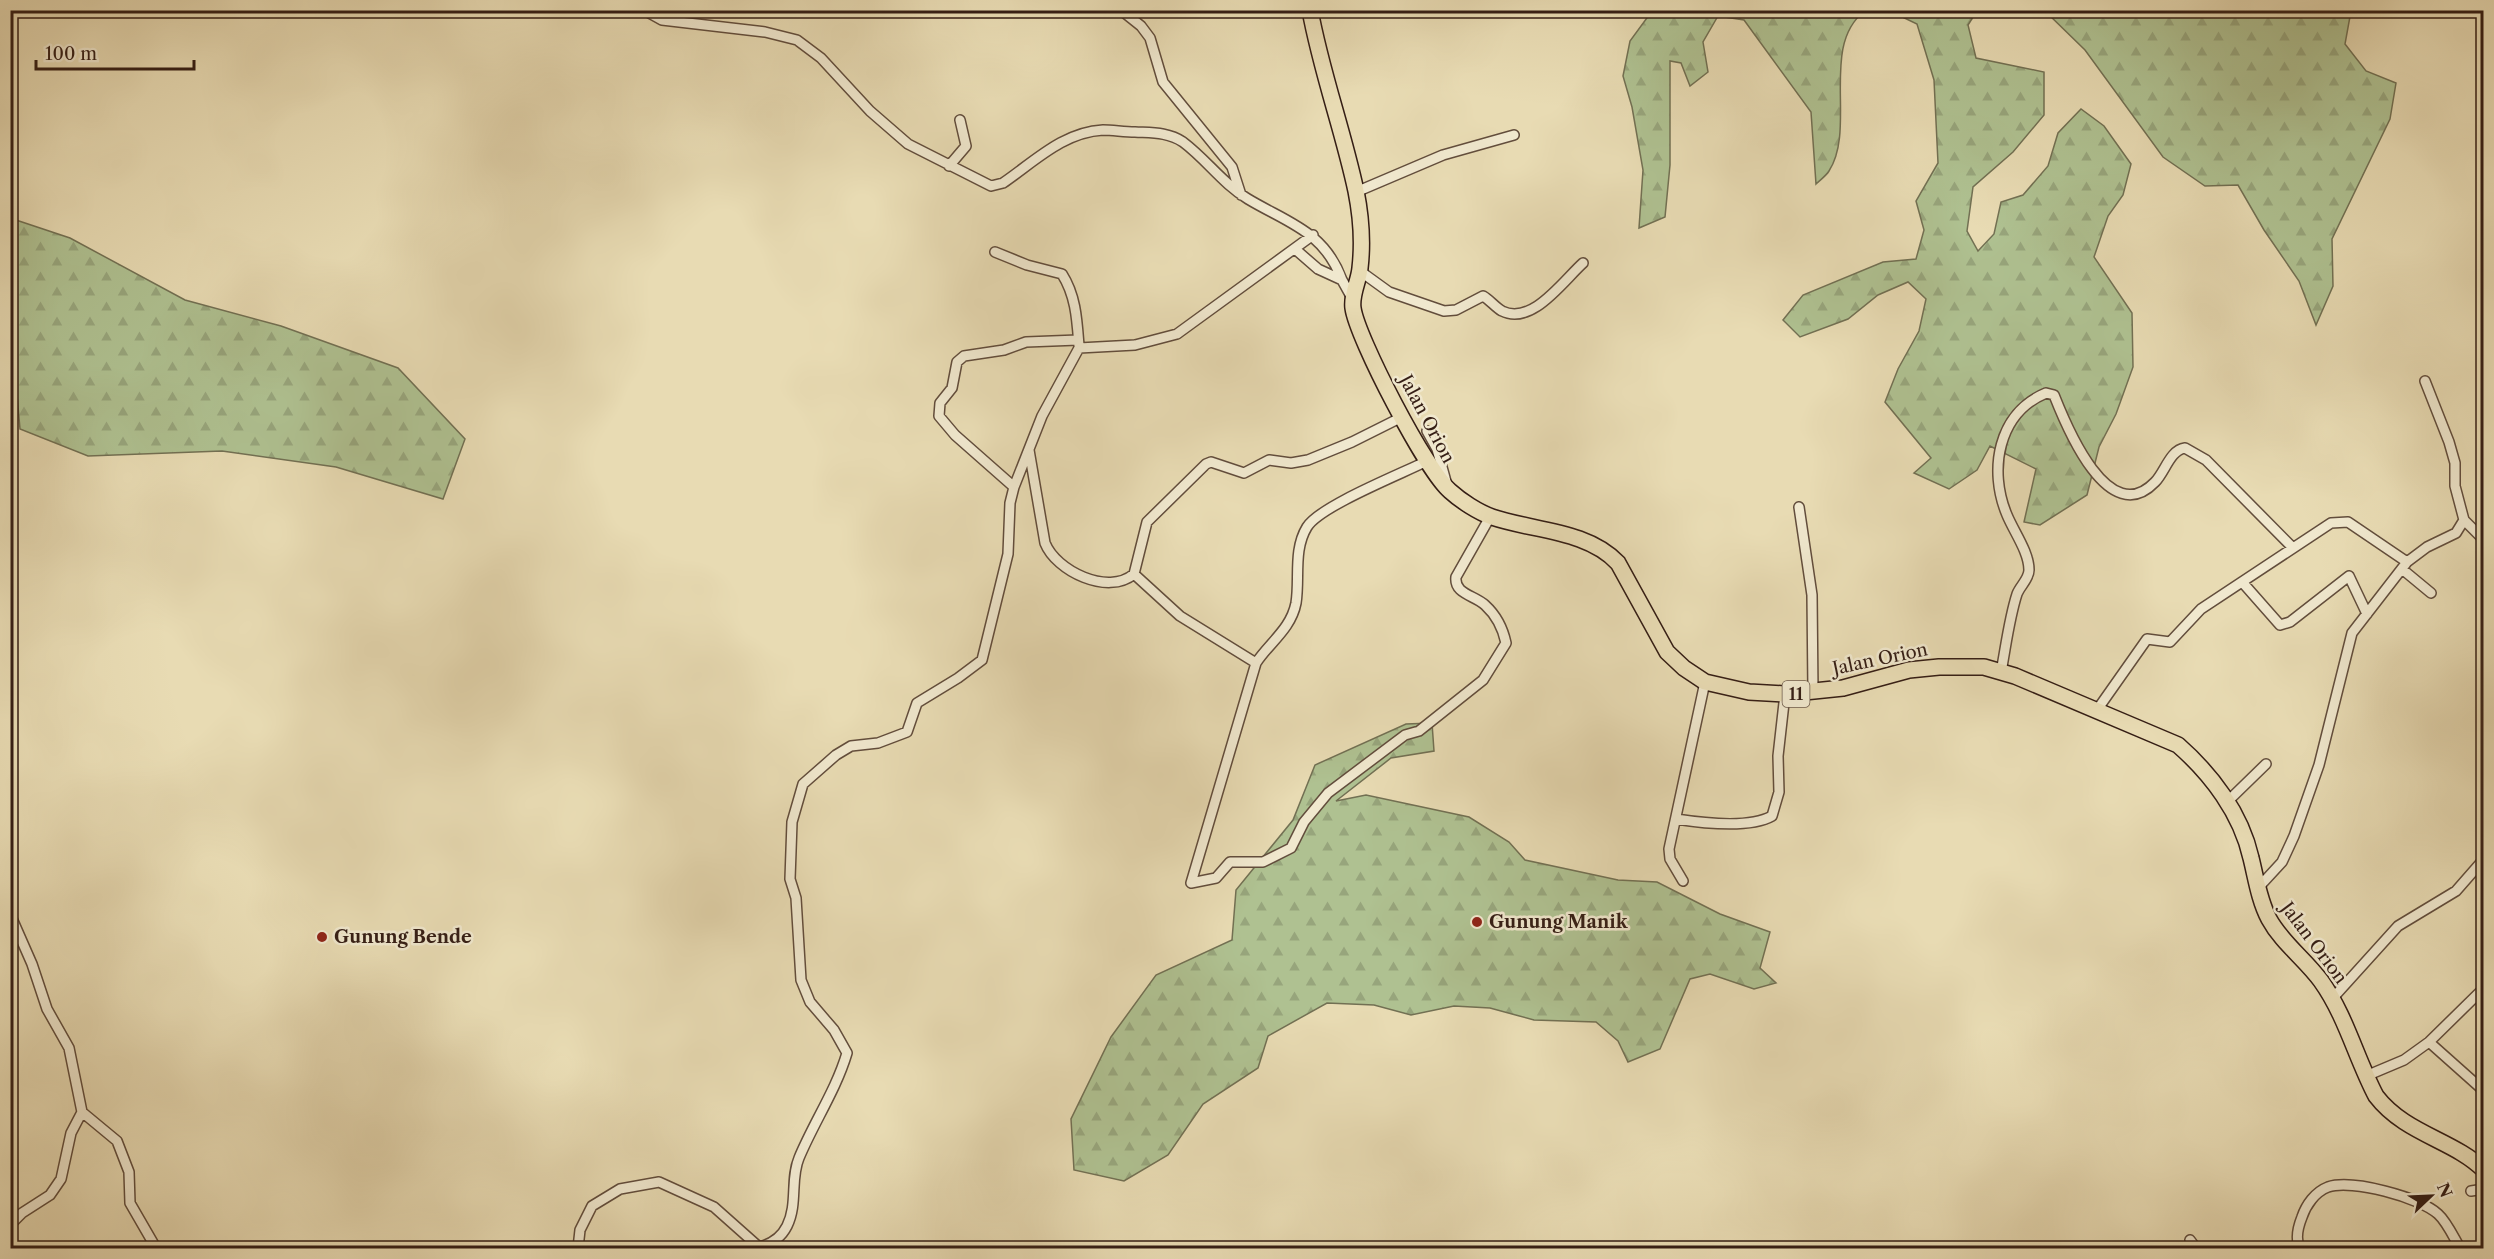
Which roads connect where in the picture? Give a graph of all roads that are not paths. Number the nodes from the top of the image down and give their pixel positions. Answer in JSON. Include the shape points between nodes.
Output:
{"nodes":[{"id":1,"x":644,"y":10,"type":"edge"},
{"id":2,"x":1121,"y":10,"type":"edge"},
{"id":3,"x":1310,"y":10,"type":"edge"},
{"id":4,"x":960,"y":120,"type":"dead end"},
{"id":5,"x":1515,"y":135,"type":"dead end"},
{"id":6,"x":949,"y":166,"type":"junction"},
{"id":7,"x":1356,"y":192,"type":"junction"},
{"id":8,"x":1241,"y":195,"type":"junction"},
{"id":9,"x":1312,"y":235,"type":"junction"},
{"id":10,"x":1295,"y":249,"type":"junction"},
{"id":11,"x":995,"y":252,"type":"dead end"},
{"id":12,"x":1582,"y":263,"type":"dead end"},
{"id":13,"x":1360,"y":271,"type":"junction"},
{"id":14,"x":1342,"y":280,"type":"junction"},
{"id":15,"x":1352,"y":298,"type":"junction"},
{"id":16,"x":1078,"y":344,"type":"junction"},
{"id":17,"x":2425,"y":381,"type":"dead end"},
{"id":18,"x":1402,"y":417,"type":"junction"},
{"id":19,"x":1427,"y":431,"type":"dead end"},
{"id":20,"x":1029,"y":448,"type":"junction"},
{"id":21,"x":1427,"y":461,"type":"junction"},
{"id":22,"x":1014,"y":487,"type":"junction"},
{"id":23,"x":1448,"y":491,"type":"junction"},
{"id":24,"x":1799,"y":507,"type":"dead end"},
{"id":25,"x":1490,"y":517,"type":"junction"},
{"id":26,"x":2464,"y":520,"type":"junction"},
{"id":27,"x":2484,"y":540,"type":"edge"},
{"id":28,"x":2294,"y":548,"type":"junction"},
{"id":29,"x":2404,"y":566,"type":"junction"},
{"id":30,"x":1134,"y":574,"type":"junction"},
{"id":31,"x":2243,"y":583,"type":"junction"},
{"id":32,"x":2431,"y":593,"type":"dead end"},
{"id":33,"x":2367,"y":614,"type":"junction"},
{"id":34,"x":1256,"y":663,"type":"junction"},
{"id":35,"x":2001,"y":672,"type":"junction"},
{"id":36,"x":1705,"y":682,"type":"junction"},
{"id":37,"x":1813,"y":693,"type":"junction"},
{"id":38,"x":1785,"y":694,"type":"junction"},
{"id":39,"x":2097,"y":710,"type":"junction"},
{"id":40,"x":2265,"y":764,"type":"dead end"},
{"id":41,"x":2227,"y":801,"type":"junction"},
{"id":42,"x":1676,"y":819,"type":"junction"},
{"id":43,"x":2484,"y":859,"type":"edge"},
{"id":44,"x":1683,"y":881,"type":"dead end"},
{"id":45,"x":2258,"y":888,"type":"junction"},
{"id":46,"x":10,"y":914,"type":"edge"},
{"id":47,"x":2484,"y":987,"type":"edge"},
{"id":48,"x":2332,"y":999,"type":"junction"},
{"id":49,"x":2429,"y":1042,"type":"junction"},
{"id":50,"x":2366,"y":1076,"type":"junction"},
{"id":51,"x":2484,"y":1091,"type":"edge"},
{"id":52,"x":82,"y":1112,"type":"junction"},
{"id":53,"x":2484,"y":1170,"type":"edge"},
{"id":54,"x":2484,"y":1190,"type":"edge"},
{"id":55,"x":2471,"y":1191,"type":"dead end"},
{"id":56,"x":10,"y":1225,"type":"edge"},
{"id":57,"x":2190,"y":1240,"type":"dead end"},
{"id":58,"x":156,"y":1248,"type":"edge"},
{"id":59,"x":578,"y":1248,"type":"edge"},
{"id":60,"x":2196,"y":1248,"type":"edge"},
{"id":61,"x":2300,"y":1248,"type":"edge"},
{"id":62,"x":2460,"y":1248,"type":"edge"}],
"edges":[{"from":1,"to":6,"type":"street","via":[[662,20],[765,32],[797,40],[821,58],[870,111],[908,144]]},
{"from":2,"to":8,"type":"street","via":[[1150,38],[1169,92],[1232,167]]},
{"from":3,"to":7,"type":"highway"},
{"from":4,"to":6,"type":"street","via":[[966,146]]},
{"from":5,"to":7,"type":"street","via":[[1443,155]]},
{"from":6,"to":8,"type":"street","via":[[978,182],[996,186],[1065,139],[1104,130],[1166,134],[1197,153],[1226,185]]},
{"from":7,"to":13,"type":"highway","via":[[1361,222]]},
{"from":8,"to":9,"type":"street"},
{"from":9,"to":10,"type":"street"},
{"from":9,"to":14,"type":"street","via":[[1336,263]]},
{"from":10,"to":14,"type":"street","via":[[1318,269]]},
{"from":10,"to":16,"type":"street","via":[[1177,334],[1135,345]]},
{"from":11,"to":16,"type":"street","via":[[1062,274],[1076,306]]},
{"from":12,"to":13,"type":"street","via":[[1540,306],[1519,314],[1502,311],[1484,296],[1456,310],[1444,311],[1389,292]]},
{"from":13,"to":15,"type":"highway"},
{"from":14,"to":15,"type":"street"},
{"from":15,"to":18,"type":"highway","name":"Jalan Orion","number":"11","via":[[1357,322]]},
{"from":16,"to":20,"type":"street"},
{"from":16,"to":22,"type":"street","via":[[1026,342],[964,356],[957,362],[952,388],[940,403],[939,416]]},
{"from":17,"to":26,"type":"street","via":[[2455,463],[2455,486]]},
{"from":18,"to":21,"type":"highway","name":"Jalan Orion","number":"11"},
{"from":18,"to":30,"type":"street","via":[[1308,460],[1291,464],[1269,460],[1244,472],[1206,464],[1147,522]]},
{"from":19,"to":23,"type":"street","via":[[1444,468]]},
{"from":20,"to":22,"type":"street"},
{"from":20,"to":30,"type":"street","via":[[1049,554],[1061,565],[1094,580],[1116,584]]},
{"from":21,"to":23,"type":"highway","name":"Jalan Orion","number":"11"},
{"from":21,"to":34,"type":"street","via":[[1349,499],[1308,525],[1299,545],[1293,611],[1278,639]]},
{"from":22,"to":59,"type":"street","via":[[1008,554],[981,660],[917,703],[907,732],[878,743],[851,746],[836,755],[803,784],[796,806],[790,879],[796,898],[801,980],[810,1002],[847,1053],[798,1160],[788,1224],[780,1236],[759,1247],[714,1207],[659,1182],[620,1189],[592,1206],[580,1230]]},
{"from":23,"to":25,"type":"highway","name":"Jalan Orion","number":"11"},
{"from":24,"to":37,"type":"street","via":[[1812,595]]},
{"from":25,"to":34,"type":"street","via":[[1455,584],[1485,605],[1504,634],[1506,643],[1483,680],[1419,731],[1405,735],[1328,793],[1304,822],[1292,848],[1263,862],[1230,862],[1216,878],[1191,882]]},
{"from":25,"to":36,"type":"highway","name":"Jalan Orion","number":"11","via":[[1580,538],[1610,554],[1667,652]]},
{"from":26,"to":27,"type":"street"},
{"from":26,"to":29,"type":"street","via":[[2456,533],[2427,547]]},
{"from":28,"to":29,"type":"street","via":[[2317,530],[2339,521],[2348,522]]},
{"from":28,"to":31,"type":"street"},
{"from":28,"to":35,"type":"street","via":[[2206,460],[2185,448],[2175,453],[2155,482],[2139,494],[2125,495],[2086,463],[2054,395],[2035,397],[2020,407],[2000,447],[2000,489],[2005,512],[2029,571],[2017,593]]},
{"from":29,"to":32,"type":"street"},
{"from":29,"to":33,"type":"street"},
{"from":30,"to":34,"type":"street","via":[[1180,616]]},
{"from":31,"to":33,"type":"street","via":[[2279,625],[2290,622],[2349,576]]},
{"from":31,"to":39,"type":"street","via":[[2201,609],[2170,642],[2147,639]]},
{"from":33,"to":45,"type":"street","via":[[2352,633],[2319,765],[2294,836],[2282,862]]},
{"from":35,"to":37,"type":"highway","name":"Jalan Orion","number":"11","via":[[1984,667],[1909,670]]},
{"from":35,"to":39,"type":"highway","name":"Jalan Orion","number":"11"},
{"from":36,"to":38,"type":"highway","name":"Jalan Orion","number":"11","via":[[1749,692]]},
{"from":36,"to":42,"type":"street"},
{"from":37,"to":38,"type":"highway","name":"Jalan Orion","number":"11"},
{"from":38,"to":42,"type":"street","via":[[1778,756],[1779,792],[1772,816],[1740,823]]},
{"from":39,"to":41,"type":"highway","name":"Jalan Orion","number":"11","via":[[2178,745],[2200,764]]},
{"from":40,"to":41,"type":"street"},
{"from":41,"to":45,"type":"highway","name":"Jalan Orion","number":"11","via":[[2251,855]]},
{"from":42,"to":44,"type":"street","via":[[1670,859]]},
{"from":43,"to":48,"type":"street","via":[[2456,891],[2398,926]]},
{"from":45,"to":48,"type":"highway","name":"Jalan Orion","number":"11","via":[[2268,918]]},
{"from":46,"to":52,"type":"street","via":[[33,964],[47,1009],[69,1048]]},
{"from":47,"to":49,"type":"street"},
{"from":48,"to":50,"type":"highway","name":"Jalan Orion","number":"11"},
{"from":49,"to":50,"type":"street","via":[[2404,1060]]},
{"from":49,"to":51,"type":"street"},
{"from":50,"to":53,"type":"highway","name":"Jalan Orion","number":"11","via":[[2380,1102],[2400,1118],[2423,1135],[2474,1160]]},
{"from":52,"to":56,"type":"street","via":[[71,1133],[61,1179],[50,1195]]},
{"from":52,"to":58,"type":"street","via":[[117,1141],[129,1172],[130,1203]]},
{"from":54,"to":55,"type":"street"},
{"from":57,"to":60,"type":"street"},
{"from":61,"to":62,"type":"street","via":[[2297,1242],[2305,1208],[2316,1194],[2330,1186],[2383,1189],[2421,1202],[2439,1214]]}]}
